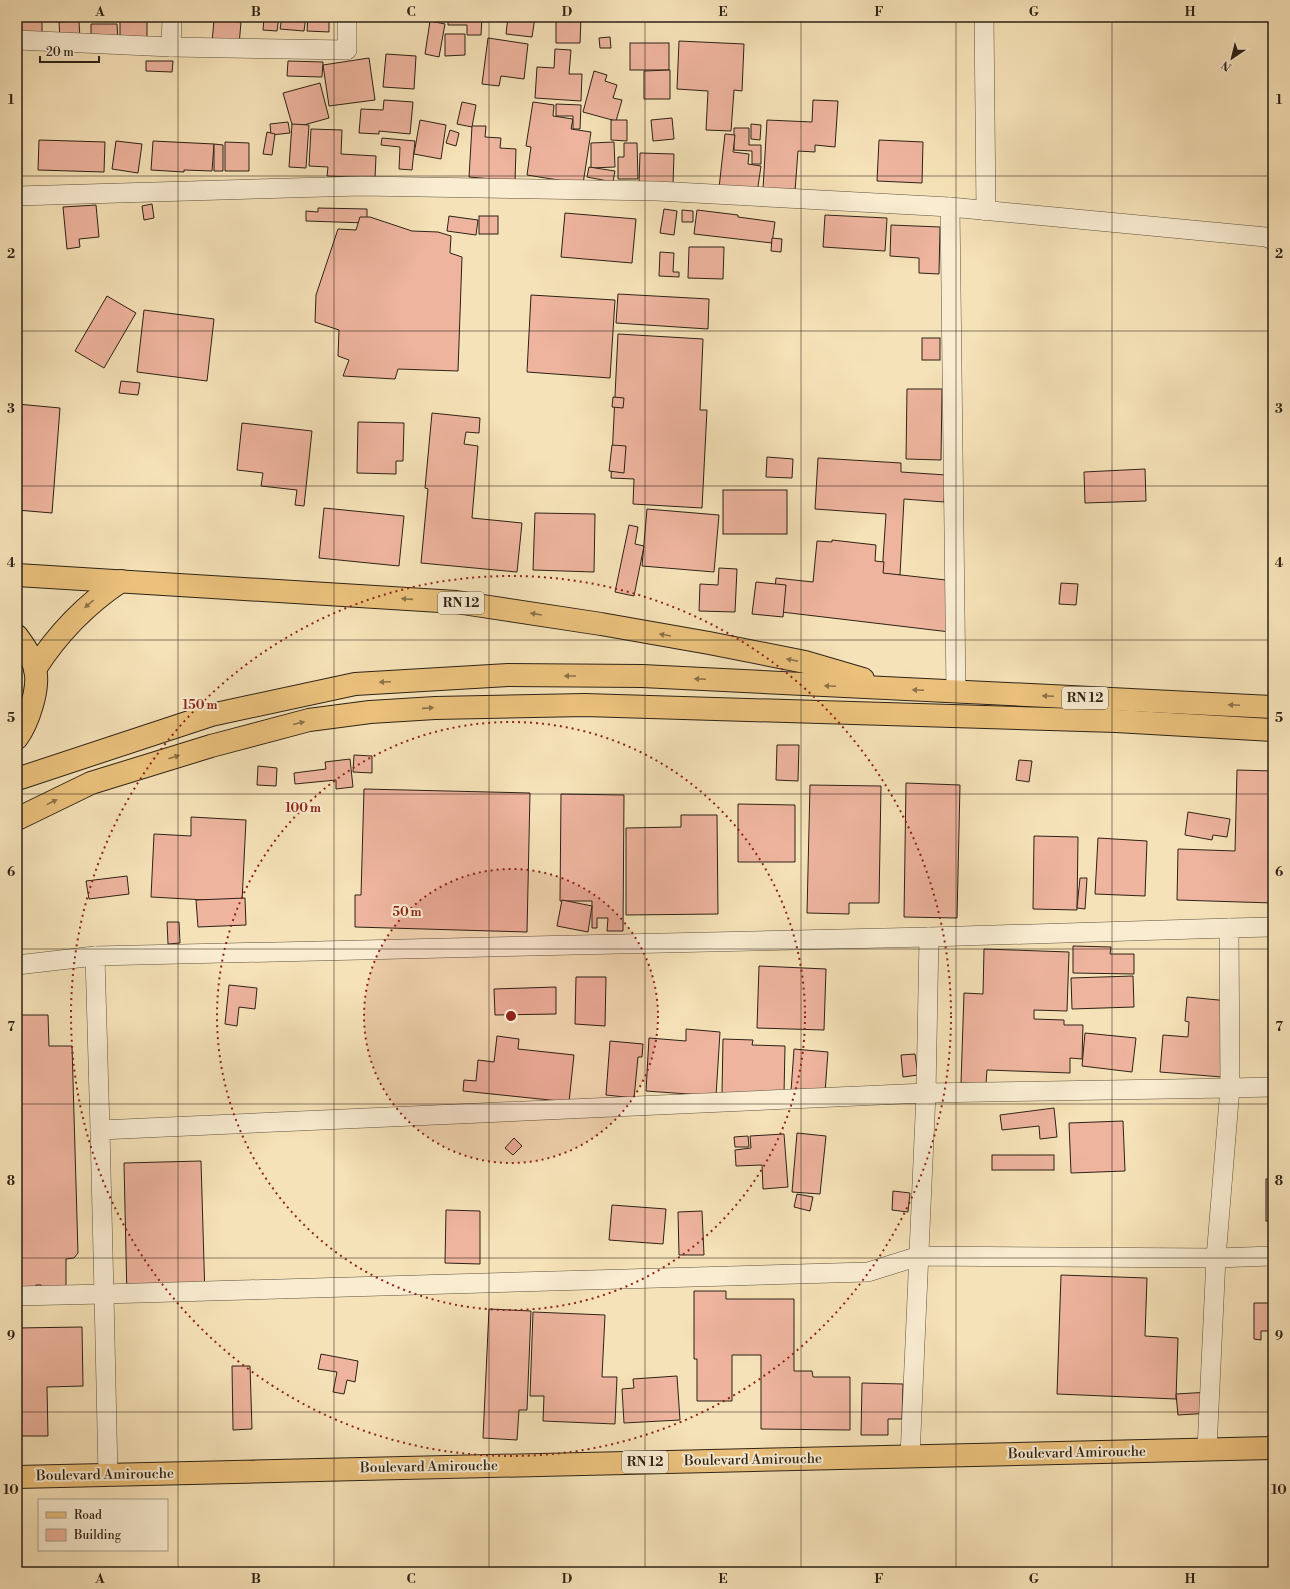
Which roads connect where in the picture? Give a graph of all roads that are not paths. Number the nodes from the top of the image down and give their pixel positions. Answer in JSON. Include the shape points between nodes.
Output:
{"nodes":[{"id":1,"x":172,"y":17,"type":"edge"},
{"id":2,"x":347,"y":17,"type":"edge"},
{"id":3,"x":984,"y":17,"type":"edge"},
{"id":4,"x":17,"y":40,"type":"edge"},
{"id":5,"x":171,"y":47,"type":"junction"},
{"id":6,"x":17,"y":196,"type":"edge"},
{"id":7,"x":950,"y":207,"type":"junction"},
{"id":8,"x":986,"y":211,"type":"junction"},
{"id":9,"x":1273,"y":240,"type":"edge"},
{"id":10,"x":17,"y":575,"type":"edge"},
{"id":11,"x":121,"y":581,"type":"junction"},
{"id":12,"x":17,"y":636,"type":"edge"},
{"id":13,"x":35,"y":669,"type":"junction"},
{"id":14,"x":897,"y":689,"type":"junction"},
{"id":15,"x":956,"y":692,"type":"junction"},
{"id":16,"x":1273,"y":707,"type":"edge"},
{"id":17,"x":1273,"y":730,"type":"edge"},
{"id":18,"x":17,"y":738,"type":"edge"},
{"id":19,"x":17,"y":779,"type":"edge"},
{"id":20,"x":17,"y":819,"type":"edge"},
{"id":21,"x":1273,"y":927,"type":"edge"},
{"id":22,"x":1229,"y":928,"type":"junction"},
{"id":23,"x":929,"y":937,"type":"junction"},
{"id":24,"x":95,"y":956,"type":"junction"},
{"id":25,"x":17,"y":966,"type":"edge"},
{"id":26,"x":1273,"y":1087,"type":"edge"},
{"id":27,"x":1230,"y":1088,"type":"junction"},
{"id":28,"x":926,"y":1093,"type":"junction"},
{"id":29,"x":100,"y":1130,"type":"junction"},
{"id":30,"x":919,"y":1256,"type":"junction"},
{"id":31,"x":1273,"y":1256,"type":"edge"},
{"id":32,"x":1216,"y":1258,"type":"junction"},
{"id":33,"x":104,"y":1294,"type":"junction"},
{"id":34,"x":17,"y":1296,"type":"edge"},
{"id":35,"x":1273,"y":1448,"type":"edge"},
{"id":36,"x":1207,"y":1450,"type":"junction"},
{"id":37,"x":910,"y":1456,"type":"junction"},
{"id":38,"x":108,"y":1475,"type":"junction"},
{"id":39,"x":17,"y":1477,"type":"edge"}],
"edges":[{"from":1,"to":5,"type":"street"},
{"from":2,"to":5,"type":"street","via":[[348,50]]},
{"from":3,"to":8,"type":"street"},
{"from":4,"to":5,"type":"street"},
{"from":6,"to":7,"type":"street","via":[[361,186],[657,191]]},
{"from":7,"to":8,"type":"street"},
{"from":7,"to":15,"type":"street"},
{"from":8,"to":9,"type":"street","via":[[1259,236]]},
{"from":10,"to":11,"type":"main road","number":"RN 12"},
{"from":11,"to":13,"type":"main road","one_way":true,"via":[[88,605],[73,620],[46,651]]},
{"from":14,"to":11,"type":"main road","number":"RN 12","one_way":true,"via":[[805,662],[601,624],[456,602]]},
{"from":12,"to":13,"type":"main road"},
{"from":13,"to":18,"type":"main road","via":[[32,706],[23,730]]},
{"from":15,"to":14,"type":"main road","number":"RN 12","one_way":true},
{"from":14,"to":19,"type":"main road","one_way":true,"via":[[634,676],[508,675],[355,684],[211,715]]},
{"from":16,"to":15,"type":"main road","number":"RN 12","one_way":true},
{"from":20,"to":17,"type":"main road","one_way":true,"via":[[91,783],[211,746],[309,720],[370,712],[585,705],[1116,721]]},
{"from":21,"to":22,"type":"street"},
{"from":22,"to":23,"type":"street"},
{"from":22,"to":27,"type":"street"},
{"from":23,"to":24,"type":"street"},
{"from":23,"to":28,"type":"street"},
{"from":24,"to":25,"type":"street"},
{"from":24,"to":29,"type":"street"},
{"from":26,"to":27,"type":"street"},
{"from":27,"to":28,"type":"street"},
{"from":27,"to":32,"type":"street"},
{"from":28,"to":29,"type":"street"},
{"from":28,"to":30,"type":"street"},
{"from":29,"to":33,"type":"street"},
{"from":30,"to":32,"type":"street"},
{"from":30,"to":33,"type":"street","via":[[868,1272]]},
{"from":30,"to":37,"type":"street"},
{"from":31,"to":32,"type":"street"},
{"from":32,"to":36,"type":"street"},
{"from":33,"to":34,"type":"street"},
{"from":33,"to":38,"type":"street"},
{"from":35,"to":36,"type":"main road","name":"Boulevard Amirouche","number":"RN 12"},
{"from":36,"to":37,"type":"main road","name":"Boulevard Amirouche","number":"RN 12"},
{"from":37,"to":38,"type":"main road","name":"Boulevard Amirouche","number":"RN 12"},
{"from":38,"to":39,"type":"main road","name":"Boulevard Amirouche","number":"RN 12"}]}
